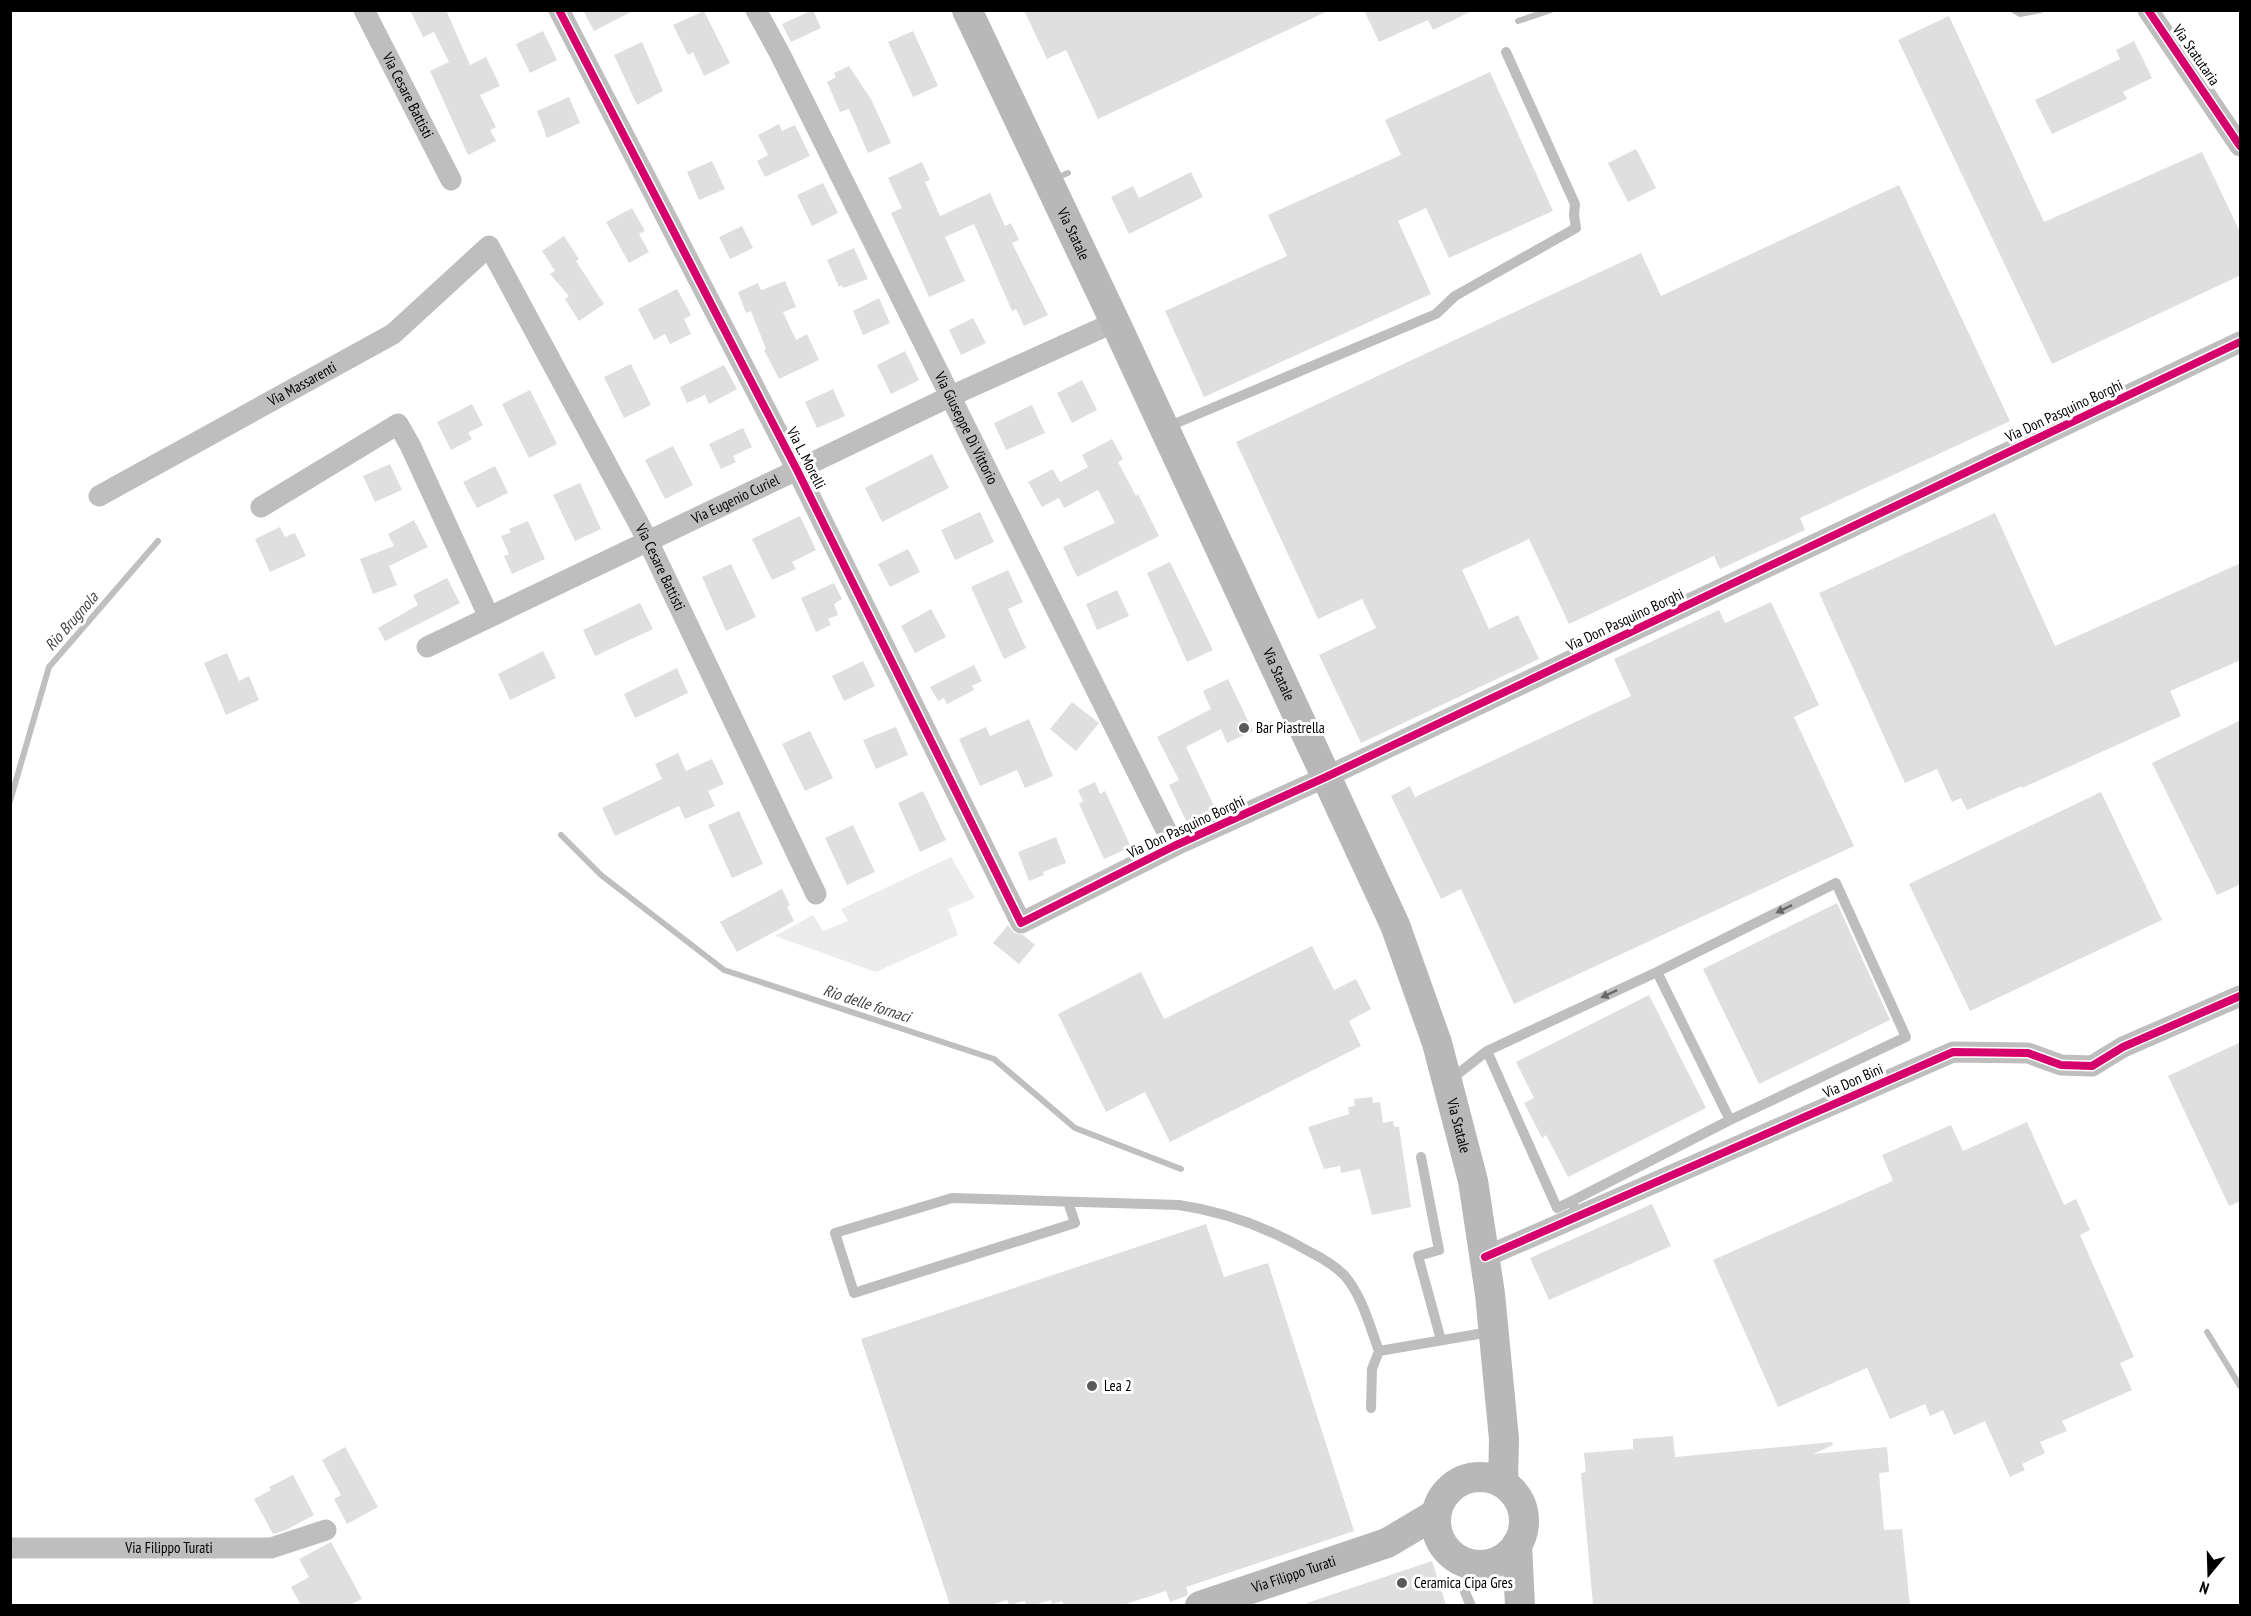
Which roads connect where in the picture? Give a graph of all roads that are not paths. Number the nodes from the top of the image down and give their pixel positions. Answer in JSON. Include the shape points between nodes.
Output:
{"nodes":[{"id":1,"x":364,"y":10,"type":"edge"},
{"id":2,"x":559,"y":10,"type":"edge"},
{"id":3,"x":756,"y":10,"type":"edge"},
{"id":4,"x":967,"y":10,"type":"edge"},
{"id":5,"x":2148,"y":10,"type":"edge"},
{"id":6,"x":1506,"y":52,"type":"dead end"},
{"id":7,"x":2241,"y":146,"type":"edge"},
{"id":8,"x":451,"y":180,"type":"dead end"},
{"id":9,"x":489,"y":246,"type":"joint"},
{"id":10,"x":1114,"y":322,"type":"junction"},
{"id":11,"x":2241,"y":342,"type":"edge"},
{"id":12,"x":949,"y":397,"type":"junction"},
{"id":13,"x":1164,"y":428,"type":"junction"},
{"id":14,"x":797,"y":470,"type":"junction"},
{"id":15,"x":99,"y":496,"type":"dead end"},
{"id":16,"x":261,"y":507,"type":"dead end"},
{"id":17,"x":648,"y":541,"type":"junction"},
{"id":18,"x":489,"y":617,"type":"junction"},
{"id":19,"x":426,"y":647,"type":"dead end"},
{"id":20,"x":1326,"y":777,"type":"junction"},
{"id":21,"x":1174,"y":846,"type":"junction"},
{"id":22,"x":816,"y":894,"type":"dead end"},
{"id":23,"x":1021,"y":923,"type":"joint"},
{"id":24,"x":1657,"y":972,"type":"junction"},
{"id":25,"x":2241,"y":996,"type":"edge"},
{"id":26,"x":1487,"y":1051,"type":"junction"},
{"id":27,"x":1447,"y":1082,"type":"junction"},
{"id":28,"x":1730,"y":1120,"type":"junction"},
{"id":29,"x":1421,"y":1157,"type":"dead end"},
{"id":30,"x":1068,"y":1202,"type":"junction"},
{"id":31,"x":1574,"y":1209,"type":"junction"},
{"id":32,"x":1485,"y":1257,"type":"junction"},
{"id":33,"x":1494,"y":1331,"type":"junction"},
{"id":34,"x":1441,"y":1340,"type":"junction"},
{"id":35,"x":1379,"y":1351,"type":"junction"},
{"id":36,"x":1501,"y":1405,"type":"junction"},
{"id":37,"x":1371,"y":1408,"type":"dead end"},
{"id":38,"x":1466,"y":1478,"type":"junction"},
{"id":39,"x":1503,"y":1483,"type":"junction"},
{"id":40,"x":1436,"y":1514,"type":"junction"},
{"id":41,"x":326,"y":1530,"type":"dead end"},
{"id":42,"x":1387,"y":1543,"type":"junction"},
{"id":43,"x":1518,"y":1544,"type":"junction"},
{"id":44,"x":1443,"y":1545,"type":"junction"},
{"id":45,"x":10,"y":1548,"type":"edge"},
{"id":46,"x":1485,"y":1565,"type":"junction"},
{"id":47,"x":1465,"y":1592,"type":"dead end"},
{"id":48,"x":1519,"y":1599,"type":"edge"},
{"id":49,"x":1200,"y":1605,"type":"edge"},
{"id":50,"x":1471,"y":1605,"type":"edge"}],
"edges":[{"from":1,"to":8,"type":"street","name":"Via Cesare Battisti"},
{"from":2,"to":14,"type":"street","name":"Via L. Morelli"},
{"from":3,"to":12,"type":"street","name":"Via Giuseppe Di Vittorio"},
{"from":4,"to":10,"type":"main road","name":"Via Statale"},
{"from":5,"to":7,"type":"street","name":"Via Statutaria"},
{"from":6,"to":13,"type":"lane","via":[[1575,204],[1576,228],[1455,296],[1436,314]]},
{"from":9,"to":15,"type":"street","name":"Via Massarenti","via":[[393,334]]},
{"from":9,"to":17,"type":"street","name":"Via Cesare Battisti"},
{"from":10,"to":12,"type":"street","name":"Via Eugenio Curiel"},
{"from":10,"to":13,"type":"main road","name":"Via Statale"},
{"from":11,"to":20,"type":"street","name":"Via Don Pasquino Borghi"},
{"from":12,"to":14,"type":"street","name":"Via Eugenio Curiel"},
{"from":12,"to":21,"type":"street","name":"Via Giuseppe Di Vittorio"},
{"from":13,"to":20,"type":"main road","name":"Via Statale"},
{"from":14,"to":17,"type":"street","name":"Via Eugenio Curiel"},
{"from":14,"to":23,"type":"street","name":"Via L. Morelli"},
{"from":16,"to":18,"type":"street","via":[[398,424]]},
{"from":17,"to":18,"type":"street","name":"Via Eugenio Curiel"},
{"from":17,"to":22,"type":"street","name":"Via Cesare Battisti"},
{"from":18,"to":19,"type":"street","name":"Via Eugenio Curiel"},
{"from":20,"to":21,"type":"street","name":"Via Don Pasquino Borghi"},
{"from":20,"to":27,"type":"main road","name":"Via Statale","via":[[1395,925]]},
{"from":21,"to":23,"type":"street","name":"Via Don Pasquino Borghi"},
{"from":24,"to":26,"type":"lane","one_way":true},
{"from":24,"to":28,"type":"lane"},
{"from":28,"to":24,"type":"lane","one_way":true,"via":[[1906,1037],[1836,883]]},
{"from":25,"to":31,"type":"street","name":"Via Don Bini","via":[[2123,1047],[2092,1065],[2061,1065],[2028,1053],[1953,1052]]},
{"from":26,"to":27,"type":"lane"},
{"from":26,"to":31,"type":"lane","via":[[1557,1208]]},
{"from":27,"to":32,"type":"main road","name":"Via Statale","via":[[1473,1181]]},
{"from":28,"to":31,"type":"lane"},
{"from":29,"to":34,"type":"lane","via":[[1439,1250],[1418,1256]]},
{"from":30,"to":30,"type":"lane","via":[[952,1198],[835,1233],[854,1293],[1075,1223]]},
{"from":30,"to":35,"type":"lane","via":[[1204,1209],[1254,1224],[1291,1241],[1344,1275],[1356,1291]]},
{"from":31,"to":32,"type":"street","name":"Via Don Bini"},
{"from":32,"to":33,"type":"main road","name":"Via Statale"},
{"from":33,"to":34,"type":"lane"},
{"from":33,"to":36,"type":"main road","name":"Via Statale"},
{"from":34,"to":35,"type":"lane"},
{"from":35,"to":37,"type":"lane","via":[[1372,1369]]},
{"from":36,"to":38,"type":"main road","name":"Via Statale","via":[[1485,1453]]},
{"from":36,"to":39,"type":"main road","name":"Via Statale"},
{"from":38,"to":39,"type":"main road","via":[[1479,1476]]},
{"from":38,"to":40,"type":"main road","name":"Via Statale","via":[[1446,1492]]},
{"from":39,"to":43,"type":"main road","via":[[1514,1492],[1523,1511],[1523,1532]]},
{"from":40,"to":42,"type":"main road","name":"Via Filippo Turati"},
{"from":40,"to":44,"type":"main road","via":[[1435,1525]]},
{"from":41,"to":45,"type":"street","name":"Via Filippo Turati","via":[[271,1548]]},
{"from":42,"to":44,"type":"main road","name":"Via Filippo Turati"},
{"from":42,"to":49,"type":"main road","name":"Via Filippo Turati"},
{"from":43,"to":46,"type":"main road","via":[[1498,1561]]},
{"from":43,"to":48,"type":"main road"},
{"from":44,"to":46,"type":"main road","via":[[1461,1561]]},
{"from":46,"to":48,"type":"main road"},
{"from":47,"to":50,"type":"lane"}]}
